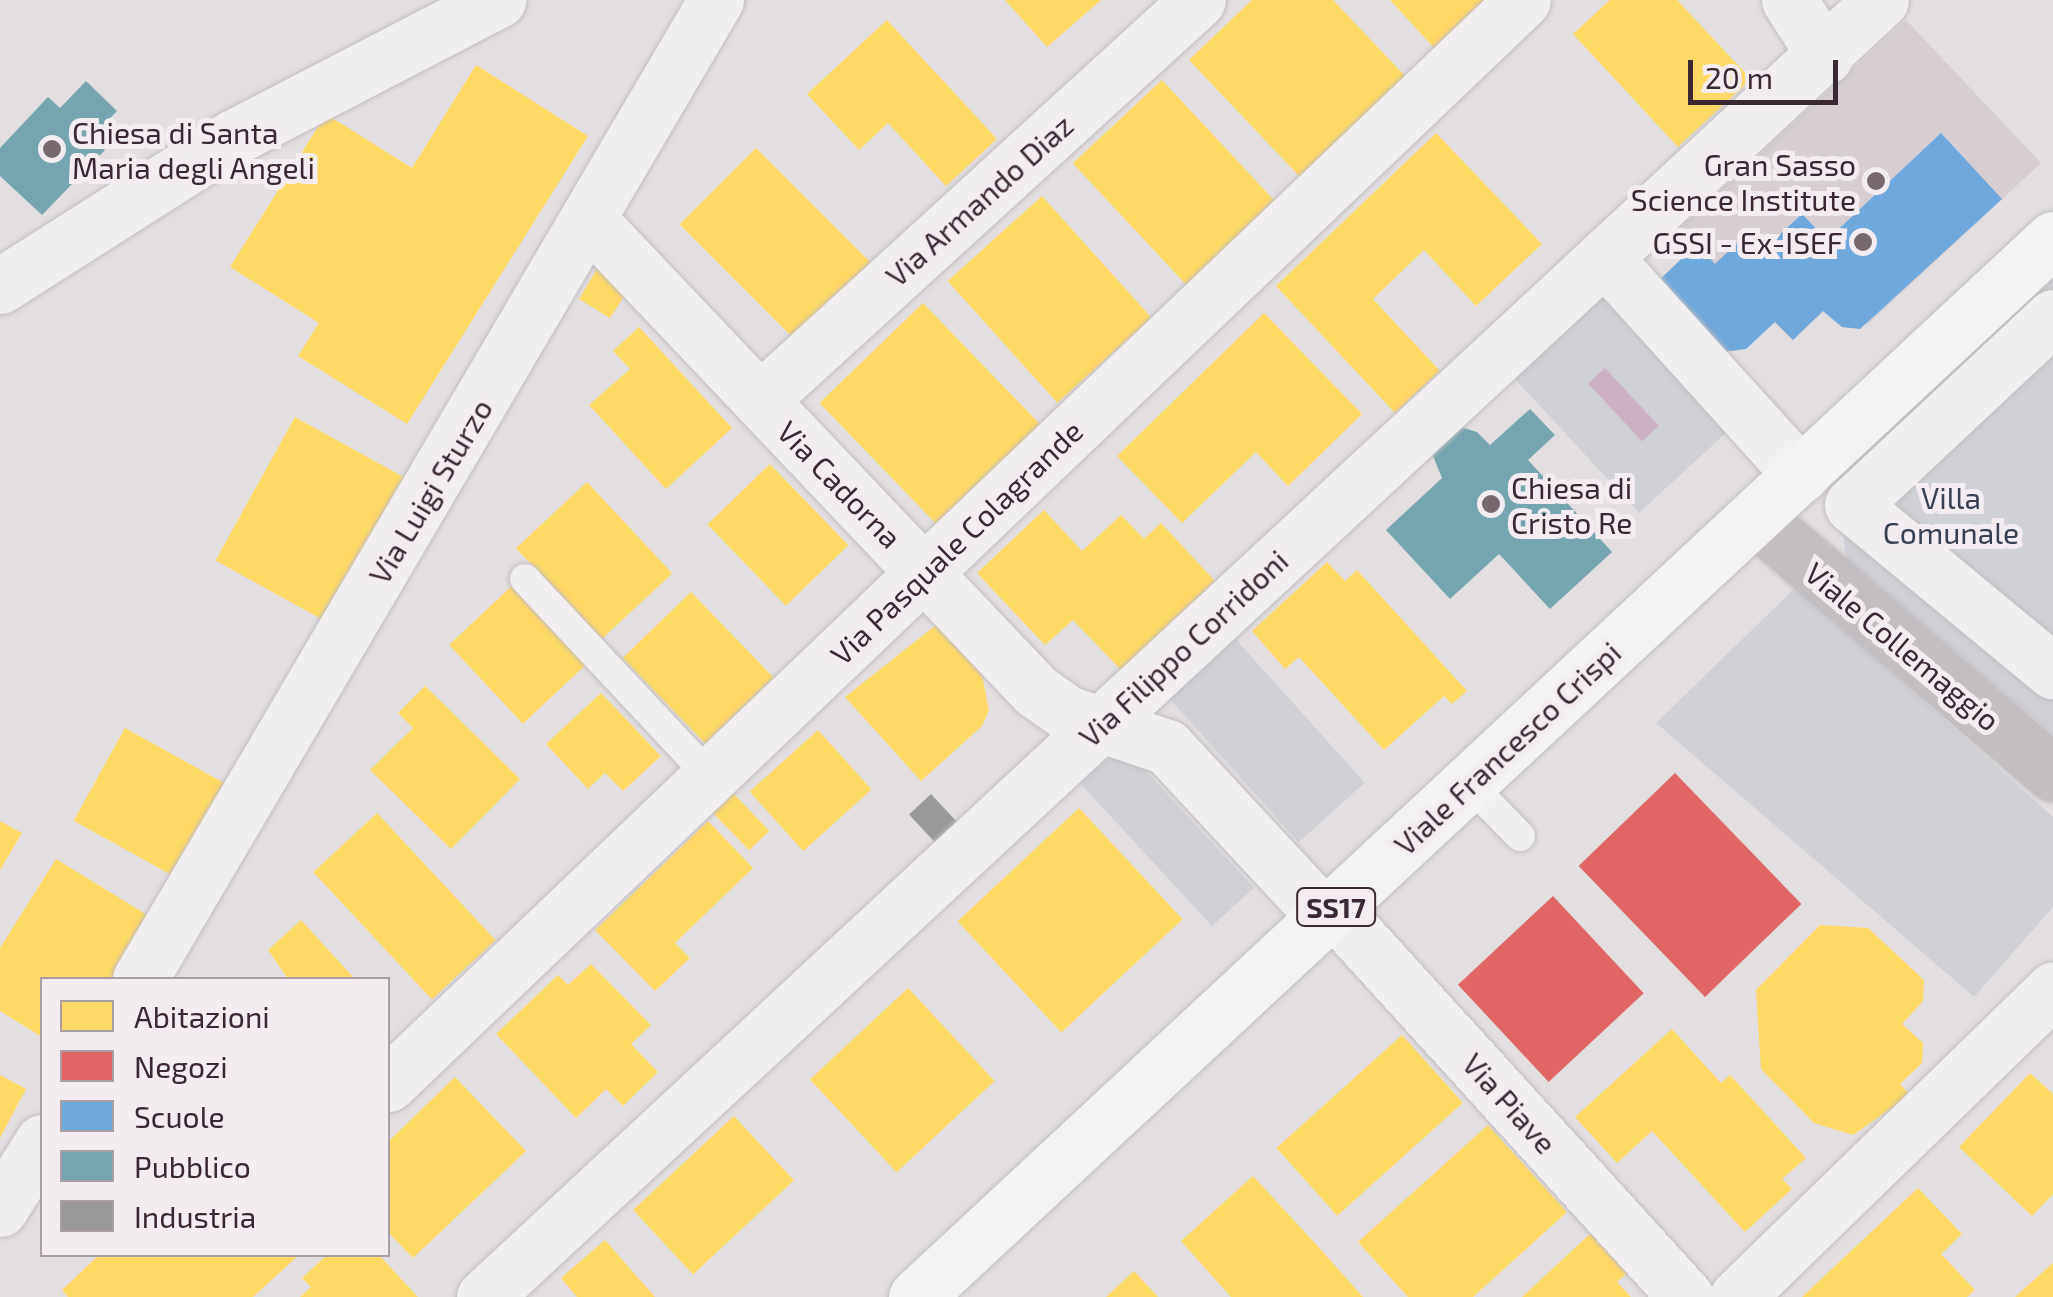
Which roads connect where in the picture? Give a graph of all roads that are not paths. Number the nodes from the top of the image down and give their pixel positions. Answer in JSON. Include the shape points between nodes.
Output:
{"nodes":[{"id":1,"x":498,"y":0,"type":"edge"},
{"id":2,"x":716,"y":0,"type":"edge"},
{"id":3,"x":1198,"y":0,"type":"edge"},
{"id":4,"x":1523,"y":0,"type":"edge"},
{"id":5,"x":1790,"y":0,"type":"edge"},
{"id":6,"x":1881,"y":0,"type":"edge"},
{"id":7,"x":1825,"y":56,"type":"junction"},
{"id":8,"x":590,"y":221,"type":"junction"},
{"id":9,"x":2053,"y":239,"type":"edge"},
{"id":10,"x":1604,"y":257,"type":"junction"},
{"id":11,"x":0,"y":286,"type":"edge"},
{"id":12,"x":2053,"y":316,"type":"edge"},
{"id":13,"x":760,"y":400,"type":"junction"},
{"id":14,"x":1801,"y":475,"type":"junction"},
{"id":15,"x":1756,"y":517,"type":"junction"},
{"id":16,"x":924,"y":572,"type":"junction"},
{"id":17,"x":525,"y":579,"type":"dead end"},
{"id":18,"x":2053,"y":671,"type":"edge"},
{"id":19,"x":1101,"y":724,"type":"junction"},
{"id":20,"x":2053,"y":773,"type":"edge"},
{"id":21,"x":710,"y":777,"type":"junction"},
{"id":22,"x":1469,"y":784,"type":"junction"},
{"id":23,"x":1520,"y":836,"type":"dead end"},
{"id":24,"x":1329,"y":913,"type":"junction"},
{"id":25,"x":142,"y":977,"type":"edge"},
{"id":26,"x":2046,"y":1010,"type":"edge"},
{"id":27,"x":390,"y":1082,"type":"edge"},
{"id":28,"x":40,"y":1145,"type":"edge"},
{"id":29,"x":0,"y":1209,"type":"edge"},
{"id":30,"x":484,"y":1297,"type":"edge"},
{"id":31,"x":916,"y":1297,"type":"edge"},
{"id":32,"x":1686,"y":1297,"type":"edge"},
{"id":33,"x":1737,"y":1297,"type":"edge"}],
"edges":[{"from":1,"to":11,"type":"street","via":[[232,138]]},
{"from":2,"to":8,"type":"street","name":"Via Luigi Sturzo"},
{"from":3,"to":13,"type":"street","name":"Via Armando Diaz"},
{"from":4,"to":16,"type":"street","name":"Via Pasquale Colagrande"},
{"from":5,"to":7,"type":"street"},
{"from":6,"to":7,"type":"street","name":"Via Filippo Corridoni"},
{"from":7,"to":10,"type":"street","name":"Via Filippo Corridoni"},
{"from":8,"to":13,"type":"street","name":"Via Cadorna"},
{"from":8,"to":25,"type":"street","name":"Via Luigi Sturzo"},
{"from":9,"to":14,"type":"main road","name":"Viale Francesco Crispi","number":"SS17"},
{"from":10,"to":14,"type":"street"},
{"from":10,"to":19,"type":"street","name":"Via Filippo Corridoni"},
{"from":12,"to":18,"type":"street","via":[[1852,504]]},
{"from":13,"to":16,"type":"street","name":"Via Cadorna"},
{"from":14,"to":15,"type":"main road","name":"Viale Francesco Crispi","number":"SS17"},
{"from":15,"to":20,"type":"main road","name":"Viale Collemaggio"},
{"from":15,"to":22,"type":"main road","name":"Viale Francesco Crispi","number":"SS17"},
{"from":16,"to":19,"type":"street","name":"Via Cadorna","via":[[1045,699]]},
{"from":16,"to":21,"type":"street","name":"Via Pasquale Colagrande"},
{"from":17,"to":21,"type":"lane"},
{"from":19,"to":24,"type":"street","name":"Via Cadorna","via":[[1150,737],[1174,753]]},
{"from":19,"to":30,"type":"street","name":"Via Filippo Corridoni"},
{"from":21,"to":27,"type":"street","name":"Via Pasquale Colagrande"},
{"from":22,"to":23,"type":"lane"},
{"from":22,"to":24,"type":"main road","name":"Viale Francesco Crispi","number":"SS17"},
{"from":24,"to":31,"type":"main road","name":"Viale Francesco Crispi","number":"SS17"},
{"from":24,"to":32,"type":"street","name":"Via Piave"},
{"from":26,"to":33,"type":"street"},
{"from":28,"to":29,"type":"street"}]}
